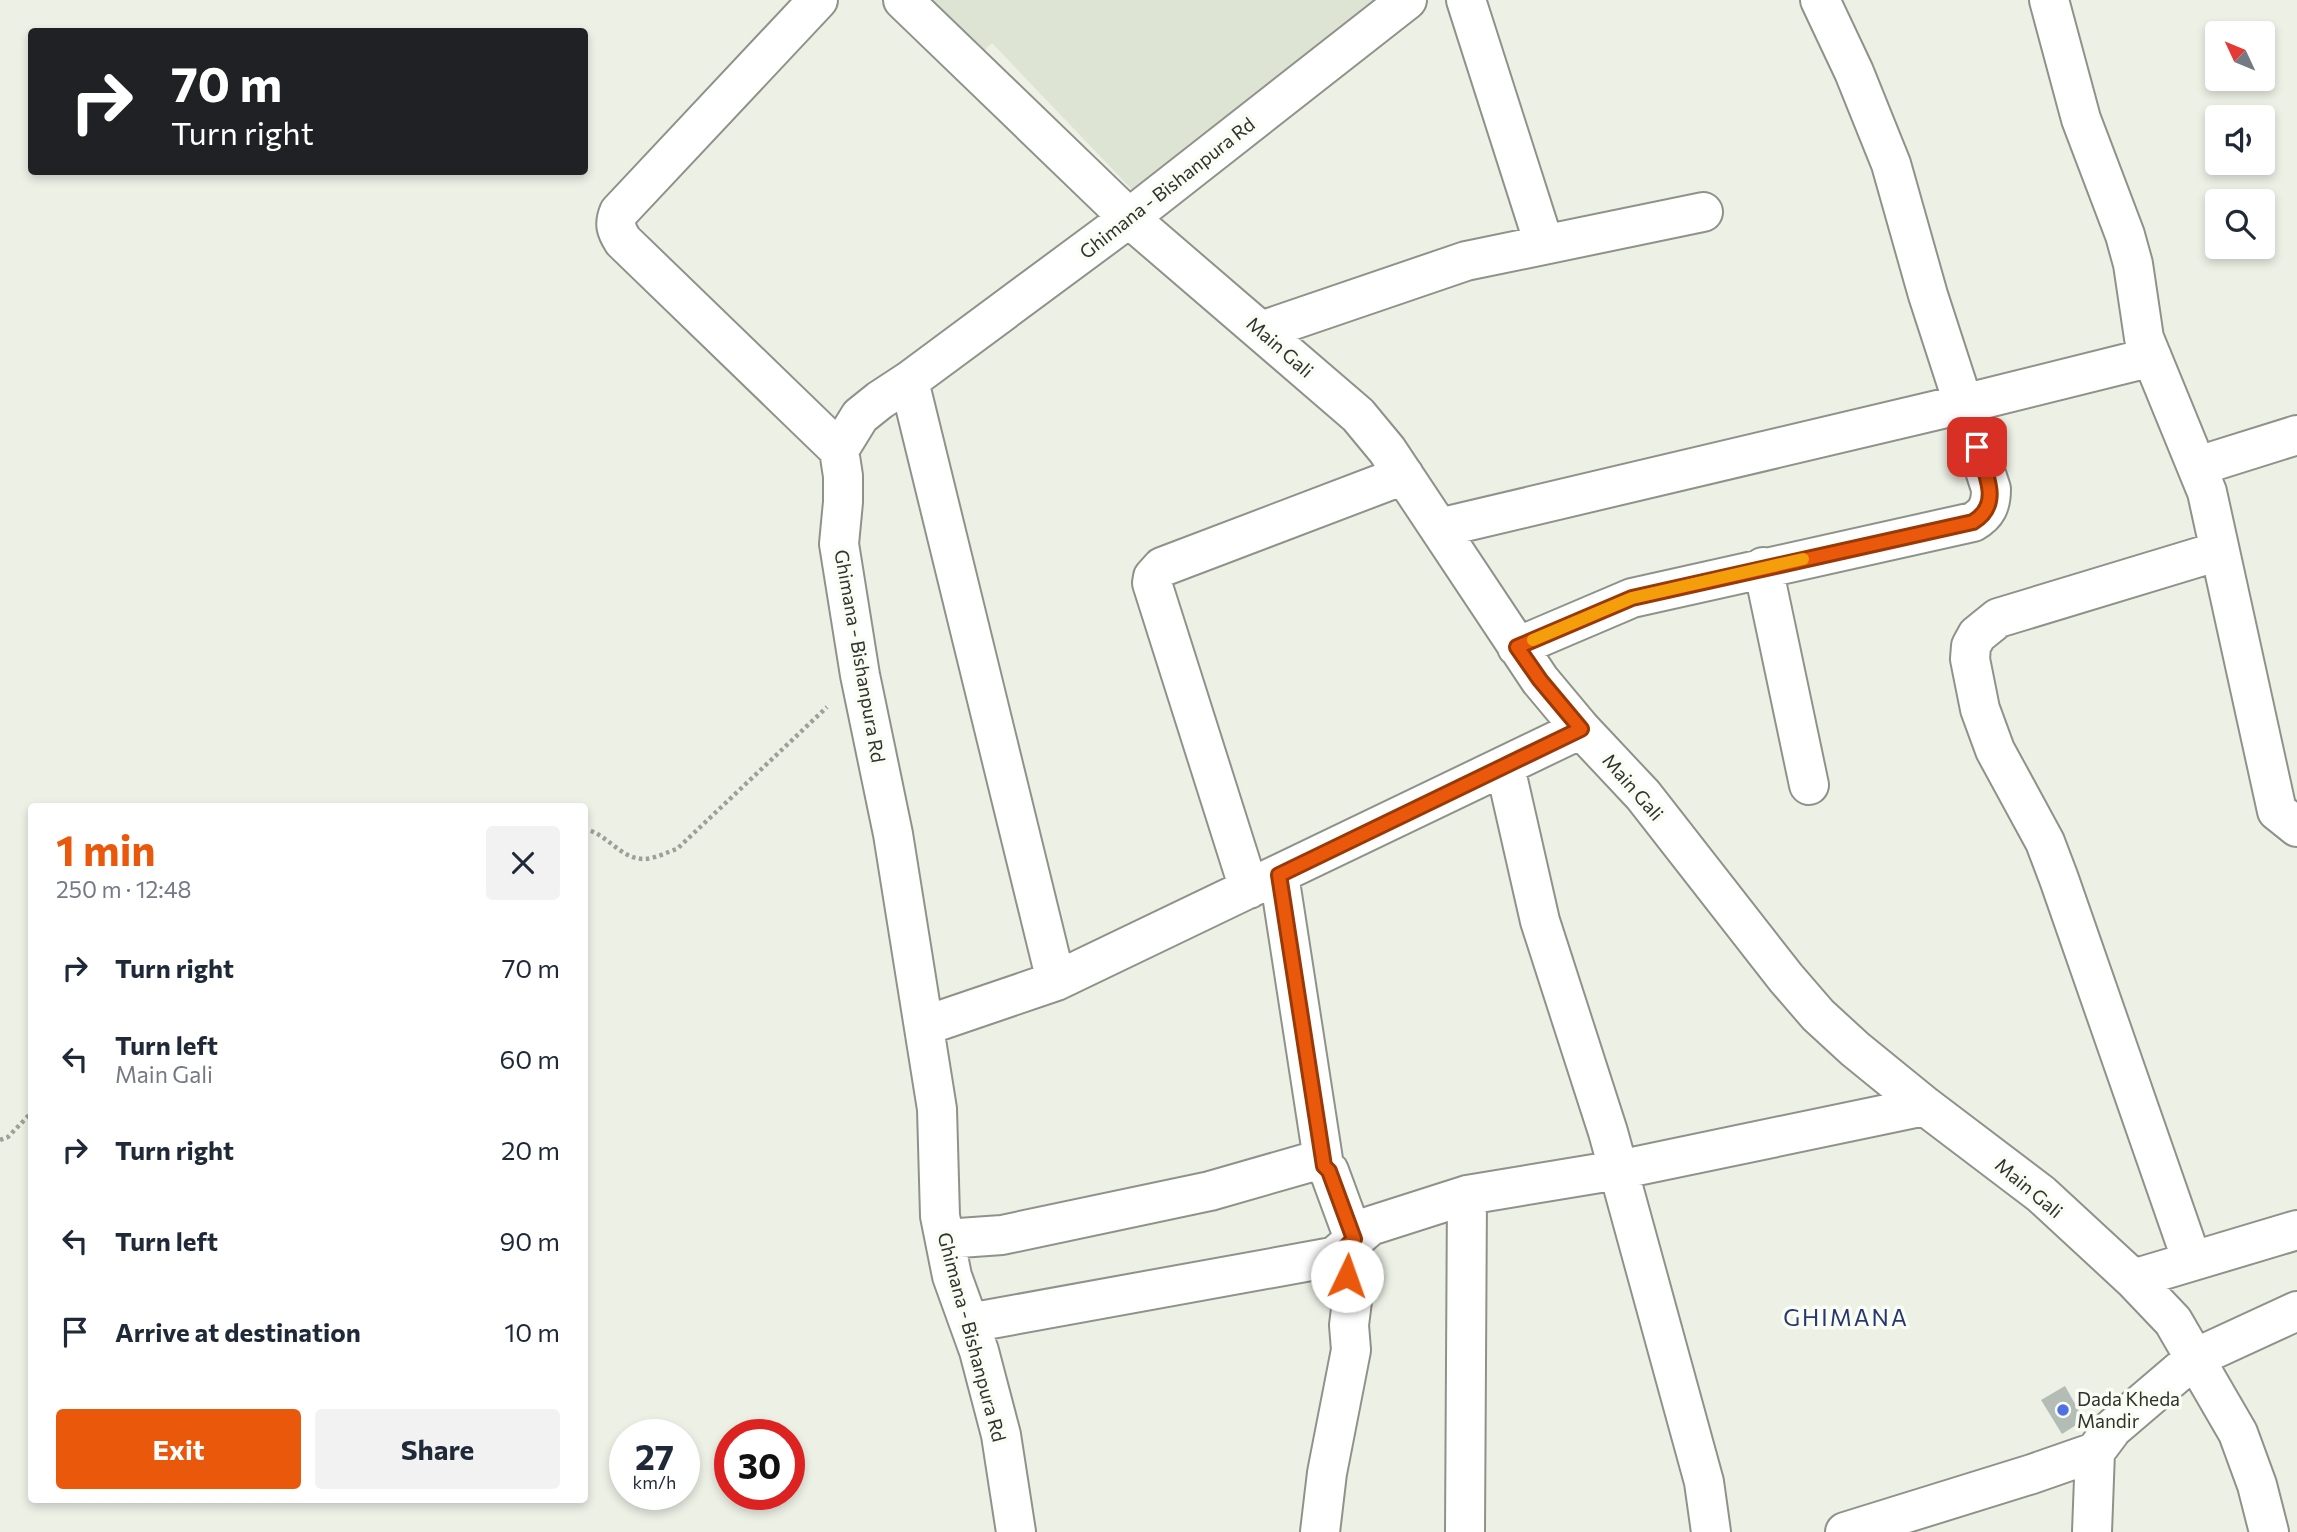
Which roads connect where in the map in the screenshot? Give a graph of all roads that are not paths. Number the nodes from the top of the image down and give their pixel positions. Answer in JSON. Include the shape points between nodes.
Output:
{"nodes":[{"id":1,"x":818,"y":0,"type":"edge"},
{"id":2,"x":903,"y":0,"type":"edge"},
{"id":3,"x":1407,"y":0,"type":"edge"},
{"id":4,"x":1466,"y":0,"type":"edge"},
{"id":5,"x":1820,"y":0,"type":"edge"},
{"id":6,"x":2049,"y":0,"type":"edge"},
{"id":7,"x":1703,"y":212,"type":"dead end"},
{"id":8,"x":1129,"y":218,"type":"junction"},
{"id":9,"x":1544,"y":244,"type":"junction"},
{"id":10,"x":1261,"y":331,"type":"junction"},
{"id":11,"x":2152,"y":357,"type":"junction"},
{"id":12,"x":909,"y":381,"type":"junction"},
{"id":13,"x":1963,"y":404,"type":"junction"},
{"id":14,"x":2297,"y":435,"type":"edge"},
{"id":15,"x":839,"y":450,"type":"junction"},
{"id":16,"x":2198,"y":466,"type":"junction"},
{"id":17,"x":1404,"y":475,"type":"junction"},
{"id":18,"x":1439,"y":528,"type":"junction"},
{"id":19,"x":2219,"y":551,"type":"junction"},
{"id":20,"x":1763,"y":568,"type":"junction"},
{"id":21,"x":1517,"y":647,"type":"junction"},
{"id":22,"x":1581,"y":729,"type":"junction"},
{"id":23,"x":1505,"y":767,"type":"junction"},
{"id":24,"x":1810,"y":785,"type":"dead end"},
{"id":25,"x":2297,"y":827,"type":"edge"},
{"id":26,"x":1264,"y":882,"type":"junction"},
{"id":27,"x":1056,"y":981,"type":"junction"},
{"id":28,"x":924,"y":1026,"type":"junction"},
{"id":29,"x":1926,"y":1106,"type":"junction"},
{"id":30,"x":1324,"y":1166,"type":"junction"},
{"id":31,"x":1618,"y":1170,"type":"junction"},
{"id":32,"x":1467,"y":1195,"type":"junction"},
{"id":33,"x":2297,"y":1230,"type":"edge"},
{"id":34,"x":945,"y":1239,"type":"junction"},
{"id":35,"x":1348,"y":1245,"type":"junction"},
{"id":36,"x":2192,"y":1261,"type":"junction"},
{"id":37,"x":2133,"y":1279,"type":"junction"},
{"id":38,"x":2297,"y":1311,"type":"edge"},
{"id":39,"x":969,"y":1323,"type":"junction"},
{"id":40,"x":2195,"y":1358,"type":"junction"},
{"id":41,"x":2095,"y":1452,"type":"junction"},
{"id":42,"x":1016,"y":1532,"type":"edge"},
{"id":43,"x":1320,"y":1532,"type":"edge"},
{"id":44,"x":1465,"y":1532,"type":"edge"},
{"id":45,"x":1711,"y":1532,"type":"edge"},
{"id":46,"x":1845,"y":1532,"type":"edge"},
{"id":47,"x":2092,"y":1532,"type":"edge"},
{"id":48,"x":2269,"y":1532,"type":"edge"}],
"edges":[{"from":1,"to":15,"type":"street","via":[[619,212],[615,222],[623,241]]},
{"from":2,"to":8,"type":"street","name":"Main Gali"},
{"from":3,"to":8,"type":"street","name":"Ghimana - Bishanpura Rd"},
{"from":4,"to":9,"type":"street"},
{"from":5,"to":13,"type":"street","via":[[1891,164]]},
{"from":6,"to":11,"type":"street","via":[[2081,119],[2125,235],[2144,338]]},
{"from":7,"to":9,"type":"street"},
{"from":8,"to":10,"type":"street","name":"Main Gali"},
{"from":8,"to":12,"type":"street","name":"Ghimana - Bishanpura Rd"},
{"from":9,"to":10,"type":"street","via":[[1466,261]]},
{"from":10,"to":17,"type":"street","name":"Main Gali","via":[[1358,415]]},
{"from":11,"to":13,"type":"street"},
{"from":11,"to":16,"type":"street"},
{"from":12,"to":15,"type":"street","name":"Ghimana - Bishanpura Rd","via":[[860,416]]},
{"from":12,"to":27,"type":"street"},
{"from":13,"to":18,"type":"street"},
{"from":13,"to":20,"type":"street","via":[[1991,489],[1988,509],[1981,517]]},
{"from":14,"to":16,"type":"street"},
{"from":15,"to":28,"type":"street","name":"Ghimana - Bishanpura Rd","via":[[843,476],[839,544]]},
{"from":16,"to":19,"type":"street"},
{"from":17,"to":18,"type":"street","name":"Main Gali"},
{"from":17,"to":26,"type":"street","via":[[1162,567],[1153,577]]},
{"from":18,"to":21,"type":"street","name":"Main Gali"},
{"from":19,"to":25,"type":"street","via":[[2277,811]]},
{"from":19,"to":36,"type":"street","via":[[1998,618],[1977,635],[1970,659],[1986,728],[2059,878]]},
{"from":20,"to":21,"type":"street","via":[[1632,598]]},
{"from":20,"to":24,"type":"street"},
{"from":21,"to":22,"type":"street","name":"Main Gali"},
{"from":22,"to":23,"type":"street"},
{"from":22,"to":29,"type":"street","name":"Main Gali","via":[[1643,795],[1818,1014]]},
{"from":23,"to":26,"type":"street"},
{"from":23,"to":31,"type":"street","via":[[1540,921]]},
{"from":26,"to":27,"type":"street"},
{"from":26,"to":30,"type":"street"},
{"from":27,"to":28,"type":"street"},
{"from":28,"to":34,"type":"street","name":"Ghimana - Bishanpura Rd","via":[[937,1110],[940,1216]]},
{"from":29,"to":31,"type":"street"},
{"from":29,"to":37,"type":"street","name":"Main Gali","via":[[2041,1194]]},
{"from":30,"to":34,"type":"street","via":[[1311,1162],[1210,1191],[1002,1235]]},
{"from":30,"to":35,"type":"street"},
{"from":31,"to":32,"type":"street"},
{"from":31,"to":45,"type":"street","via":[[1704,1482]]},
{"from":32,"to":35,"type":"street","via":[[1370,1226]]},
{"from":32,"to":44,"type":"street"},
{"from":33,"to":36,"type":"street"},
{"from":34,"to":39,"type":"street","name":"Ghimana - Bishanpura Rd"},
{"from":35,"to":39,"type":"street","via":[[1327,1258]]},
{"from":35,"to":43,"type":"street","via":[[1351,1350]]},
{"from":36,"to":37,"type":"street"},
{"from":37,"to":40,"type":"street","name":"Main Gali","via":[[2174,1321]]},
{"from":38,"to":40,"type":"street"},
{"from":39,"to":42,"type":"street","name":"Ghimana - Bishanpura Rd","via":[[1001,1435]]},
{"from":40,"to":41,"type":"street","via":[[2113,1428]]},
{"from":40,"to":48,"type":"street","name":"Main Gali","via":[[2238,1433]]},
{"from":41,"to":46,"type":"street"},
{"from":41,"to":47,"type":"street"}]}
